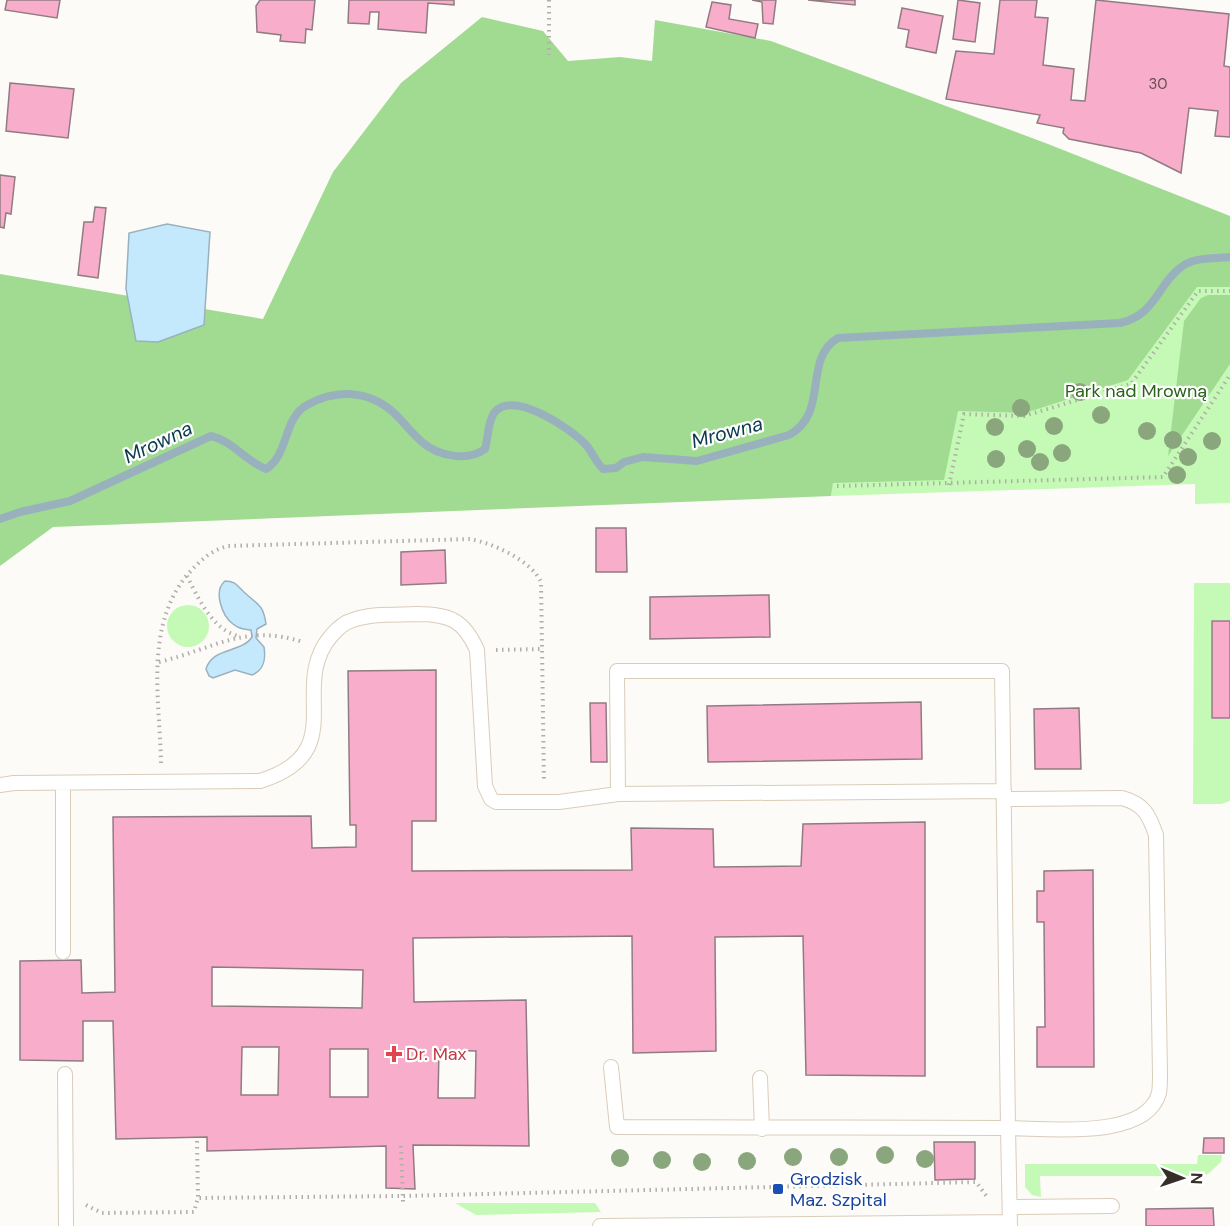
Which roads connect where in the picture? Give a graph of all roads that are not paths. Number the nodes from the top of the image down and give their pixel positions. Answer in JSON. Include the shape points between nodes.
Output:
{"nodes":[{"id":1,"x":63,"y":783,"type":"junction"},
{"id":2,"x":0,"y":785,"type":"edge"},
{"id":3,"x":618,"y":794,"type":"junction"},
{"id":4,"x":1004,"y":795,"type":"junction"},
{"id":5,"x":63,"y":952,"type":"dead end"},
{"id":6,"x":611,"y":1067,"type":"dead end"},
{"id":7,"x":65,"y":1074,"type":"dead end"},
{"id":8,"x":760,"y":1078,"type":"dead end"},
{"id":9,"x":1008,"y":1128,"type":"junction"},
{"id":10,"x":762,"y":1129,"type":"junction"},
{"id":11,"x":1112,"y":1206,"type":"dead end"},
{"id":12,"x":1010,"y":1207,"type":"junction"},
{"id":13,"x":1010,"y":1224,"type":"edge"},
{"id":14,"x":66,"y":1226,"type":"edge"},
{"id":15,"x":600,"y":1226,"type":"edge"}],
"edges":[{"from":1,"to":2,"type":"lane"},
{"from":1,"to":3,"type":"lane","via":[[260,781],[278,775],[305,754],[314,730],[315,669],[321,648],[336,630],[351,620],[373,616],[427,614],[443,615],[459,623],[477,650],[487,793],[496,802],[545,802]]},
{"from":1,"to":5,"type":"lane"},
{"from":3,"to":4,"type":"lane"},
{"from":3,"to":4,"type":"lane","via":[[617,671],[1002,671]]},
{"from":4,"to":9,"type":"lane"},
{"from":4,"to":9,"type":"lane","via":[[1122,798],[1138,802],[1150,816],[1156,835],[1160,1074],[1159,1094],[1149,1108],[1130,1121],[1108,1128]]},
{"from":6,"to":10,"type":"lane","via":[[617,1127]]},
{"from":7,"to":14,"type":"lane"},
{"from":8,"to":10,"type":"lane"},
{"from":9,"to":10,"type":"lane"},
{"from":9,"to":12,"type":"lane"},
{"from":11,"to":12,"type":"lane"},
{"from":12,"to":13,"type":"lane"},
{"from":13,"to":15,"type":"lane"}]}
